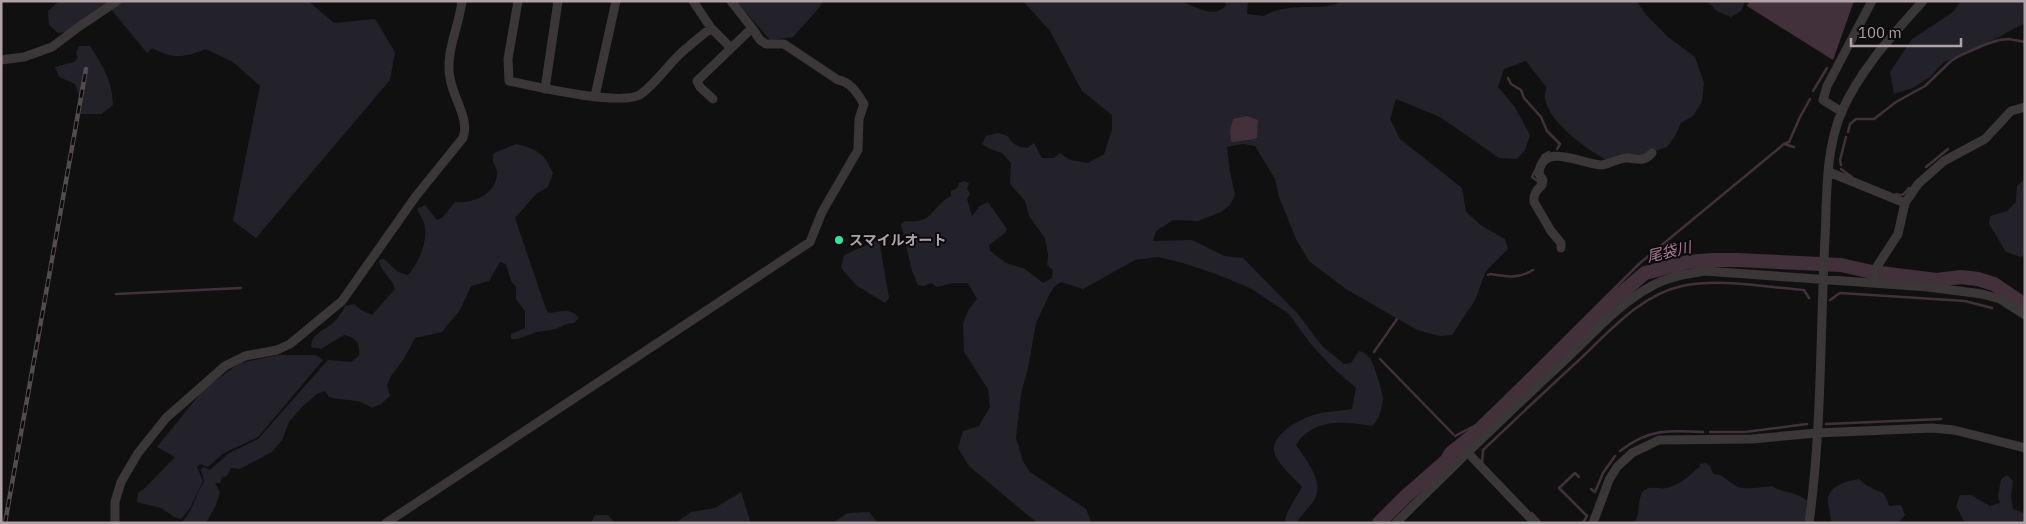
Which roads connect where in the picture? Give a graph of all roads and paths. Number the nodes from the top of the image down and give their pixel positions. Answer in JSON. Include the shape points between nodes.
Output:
{"nodes":[{"id":1,"x":117,"y":1,"type":"edge"},
{"id":2,"x":462,"y":1,"type":"edge"},
{"id":3,"x":518,"y":1,"type":"edge"},
{"id":4,"x":558,"y":1,"type":"edge"},
{"id":5,"x":616,"y":1,"type":"edge"},
{"id":6,"x":693,"y":1,"type":"edge"},
{"id":7,"x":731,"y":1,"type":"edge"},
{"id":8,"x":1872,"y":1,"type":"edge"},
{"id":9,"x":1923,"y":1,"type":"edge"},
{"id":10,"x":711,"y":28,"type":"junction"},
{"id":11,"x":752,"y":28,"type":"junction"},
{"id":12,"x":730,"y":48,"type":"junction"},
{"id":13,"x":1,"y":60,"type":"edge"},
{"id":14,"x":545,"y":89,"type":"junction"},
{"id":15,"x":595,"y":96,"type":"junction"},
{"id":16,"x":713,"y":99,"type":"dead end"},
{"id":17,"x":2025,"y":107,"type":"edge"},
{"id":18,"x":1842,"y":112,"type":"junction"},
{"id":19,"x":1652,"y":153,"type":"dead end"},
{"id":20,"x":1829,"y":172,"type":"junction"},
{"id":21,"x":1905,"y":202,"type":"junction"},
{"id":22,"x":1561,"y":248,"type":"dead end"},
{"id":23,"x":1823,"y":275,"type":"junction"},
{"id":24,"x":1873,"y":276,"type":"junction"},
{"id":25,"x":2025,"y":315,"type":"edge"},
{"id":26,"x":1817,"y":433,"type":"junction"},
{"id":27,"x":2025,"y":448,"type":"edge"},
{"id":28,"x":1467,"y":452,"type":"junction"},
{"id":29,"x":115,"y":523,"type":"edge"},
{"id":30,"x":386,"y":523,"type":"edge"},
{"id":31,"x":1396,"y":523,"type":"edge"},
{"id":32,"x":1535,"y":523,"type":"edge"},
{"id":33,"x":1593,"y":523,"type":"edge"},
{"id":34,"x":1808,"y":523,"type":"edge"}],
"edges":[{"from":1,"to":13,"type":"street","via":[[52,47],[24,57]]},
{"from":2,"to":29,"type":"street","via":[[449,64],[450,79],[463,120],[463,138],[416,196],[342,301],[290,344],[236,359],[225,366],[166,418],[138,453],[121,482],[115,502]]},
{"from":3,"to":14,"type":"street","via":[[508,59],[509,81]]},
{"from":4,"to":14,"type":"street"},
{"from":5,"to":15,"type":"street"},
{"from":6,"to":10,"type":"street"},
{"from":7,"to":11,"type":"street"},
{"from":8,"to":18,"type":"street","via":[[1827,86],[1823,100]]},
{"from":9,"to":18,"type":"street","via":[[1871,62]]},
{"from":10,"to":12,"type":"street"},
{"from":10,"to":15,"type":"street","via":[[641,94],[632,98]]},
{"from":11,"to":12,"type":"street"},
{"from":11,"to":30,"type":"street","via":[[766,44],[784,44],[846,82],[864,104],[859,119],[858,150],[822,212],[810,242]]},
{"from":12,"to":16,"type":"street","via":[[697,81]]},
{"from":14,"to":15,"type":"street"},
{"from":17,"to":21,"type":"street","via":[[2011,111],[1984,140],[1954,154],[1936,167]]},
{"from":18,"to":20,"type":"street","via":[[1832,146]]},
{"from":19,"to":22,"type":"street","via":[[1647,158],[1622,159],[1600,165],[1563,156],[1548,159],[1542,164],[1539,174],[1543,180],[1535,192],[1534,202]]},
{"from":20,"to":21,"type":"street"},
{"from":20,"to":23,"type":"street"},
{"from":21,"to":24,"type":"street","via":[[1898,234]]},
{"from":23,"to":24,"type":"street"},
{"from":23,"to":26,"type":"street"},
{"from":23,"to":28,"type":"street","via":[[1705,271],[1684,274],[1650,287],[1619,309]]},
{"from":24,"to":25,"type":"street","via":[[1982,294],[2000,299]]},
{"from":26,"to":27,"type":"street","via":[[1946,429]]},
{"from":26,"to":33,"type":"street","via":[[1746,440],[1672,439],[1648,444],[1617,467]]},
{"from":26,"to":34,"type":"street"},
{"from":28,"to":31,"type":"street"},
{"from":28,"to":32,"type":"street"}]}
